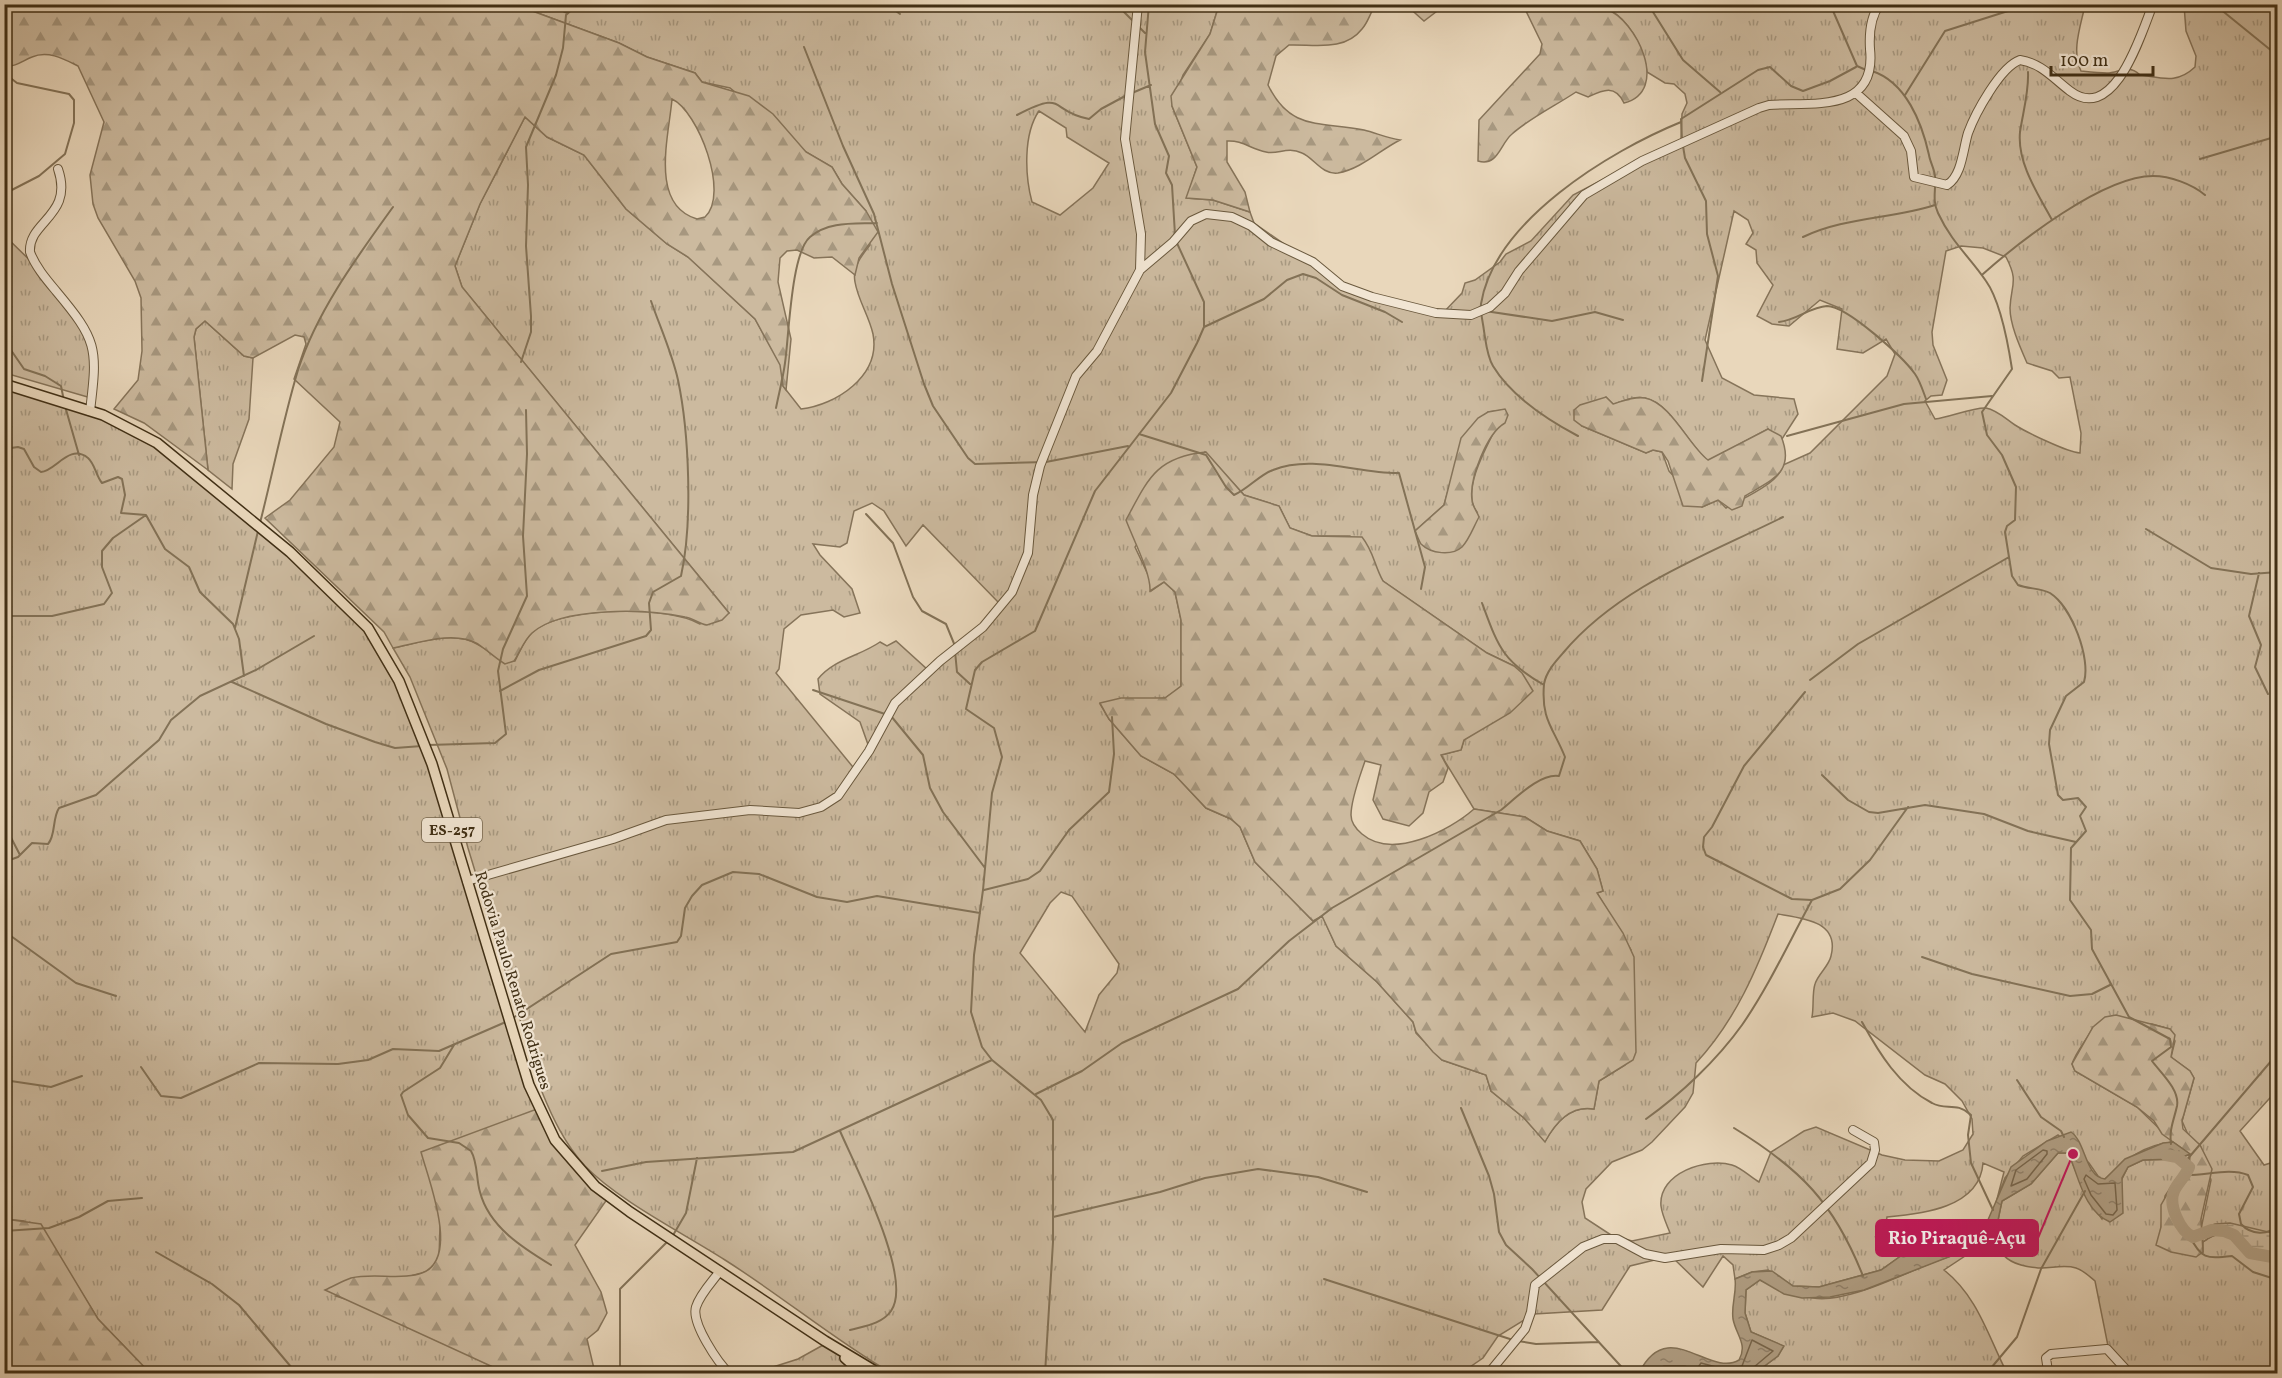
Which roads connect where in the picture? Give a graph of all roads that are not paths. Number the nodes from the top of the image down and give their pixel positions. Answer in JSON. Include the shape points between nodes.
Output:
{"nodes":[{"id":1,"x":1138,"y":4,"type":"edge"},
{"id":2,"x":1880,"y":4,"type":"edge"},
{"id":3,"x":2153,"y":4,"type":"edge"},
{"id":4,"x":1856,"y":93,"type":"junction"},
{"id":5,"x":58,"y":169,"type":"dead end"},
{"id":6,"x":1140,"y":270,"type":"junction"},
{"id":7,"x":4,"y":384,"type":"edge"},
{"id":8,"x":90,"y":411,"type":"junction"},
{"id":9,"x":467,"y":881,"type":"junction"},
{"id":10,"x":1853,"y":1130,"type":"dead end"},
{"id":11,"x":720,"y":1272,"type":"junction"},
{"id":12,"x":825,"y":1341,"type":"junction"},
{"id":13,"x":2048,"y":1371,"type":"dead end"},
{"id":14,"x":730,"y":1374,"type":"edge"},
{"id":15,"x":863,"y":1374,"type":"edge"},
{"id":16,"x":880,"y":1374,"type":"edge"},
{"id":17,"x":1488,"y":1374,"type":"edge"},
{"id":18,"x":2130,"y":1374,"type":"edge"}],
"edges":[{"from":1,"to":6,"type":"street","via":[[1125,139],[1141,234]]},
{"from":2,"to":4,"type":"street","via":[[1870,28],[1869,70]]},
{"from":3,"to":4,"type":"street","via":[[2130,60],[2113,86],[2100,96],[2084,98],[2073,94],[2031,63],[2020,60],[2009,66],[1981,106],[1954,178],[1947,185],[1914,177],[1911,151],[1904,136]]},
{"from":4,"to":6,"type":"street","via":[[1838,102],[1758,108],[1594,188],[1575,202],[1505,292],[1490,307],[1471,315],[1436,313],[1342,286],[1313,262],[1232,217],[1199,216]]},
{"from":5,"to":8,"type":"street","via":[[61,201],[29,245],[48,281],[91,340],[94,368]]},
{"from":6,"to":9,"type":"street","via":[[1096,351],[1076,376],[1057,418],[1036,481],[1028,553],[1012,592],[983,627],[895,703],[838,796],[821,807],[799,813],[750,810],[666,820]]},
{"from":7,"to":8,"type":"main road","name":"Rodovia Paulo Renato Rodrigues","number":"ES-257"},
{"from":8,"to":9,"type":"main road","name":"Rodovia Paulo Renato Rodrigues","number":"ES-257","via":[[139,432],[181,460],[290,552],[368,628],[391,664],[417,724]]},
{"from":9,"to":11,"type":"main road","name":"Rodovia Paulo Renato Rodrigues","number":"ES-257","via":[[529,1085],[555,1140],[595,1185]]},
{"from":10,"to":17,"type":"street","via":[[1874,1142],[1871,1163],[1791,1238],[1764,1250],[1721,1249],[1665,1258],[1646,1254],[1617,1239],[1588,1244],[1535,1285],[1525,1329]]},
{"from":11,"to":12,"type":"main road","name":"Rodovia Paulo Renato Rodrigues","number":"ES-257"},
{"from":11,"to":14,"type":"street","via":[[697,1305],[695,1316],[708,1344]]},
{"from":12,"to":15,"type":"main road","name":"Rodovia Paulo Renato Rodrigues","number":"ES-257"},
{"from":12,"to":16,"type":"main road","name":"Rodovia Paulo Renato Rodrigues","number":"ES-257"},
{"from":13,"to":18,"type":"street","via":[[2046,1358],[2051,1354],[2107,1349]]}]}
